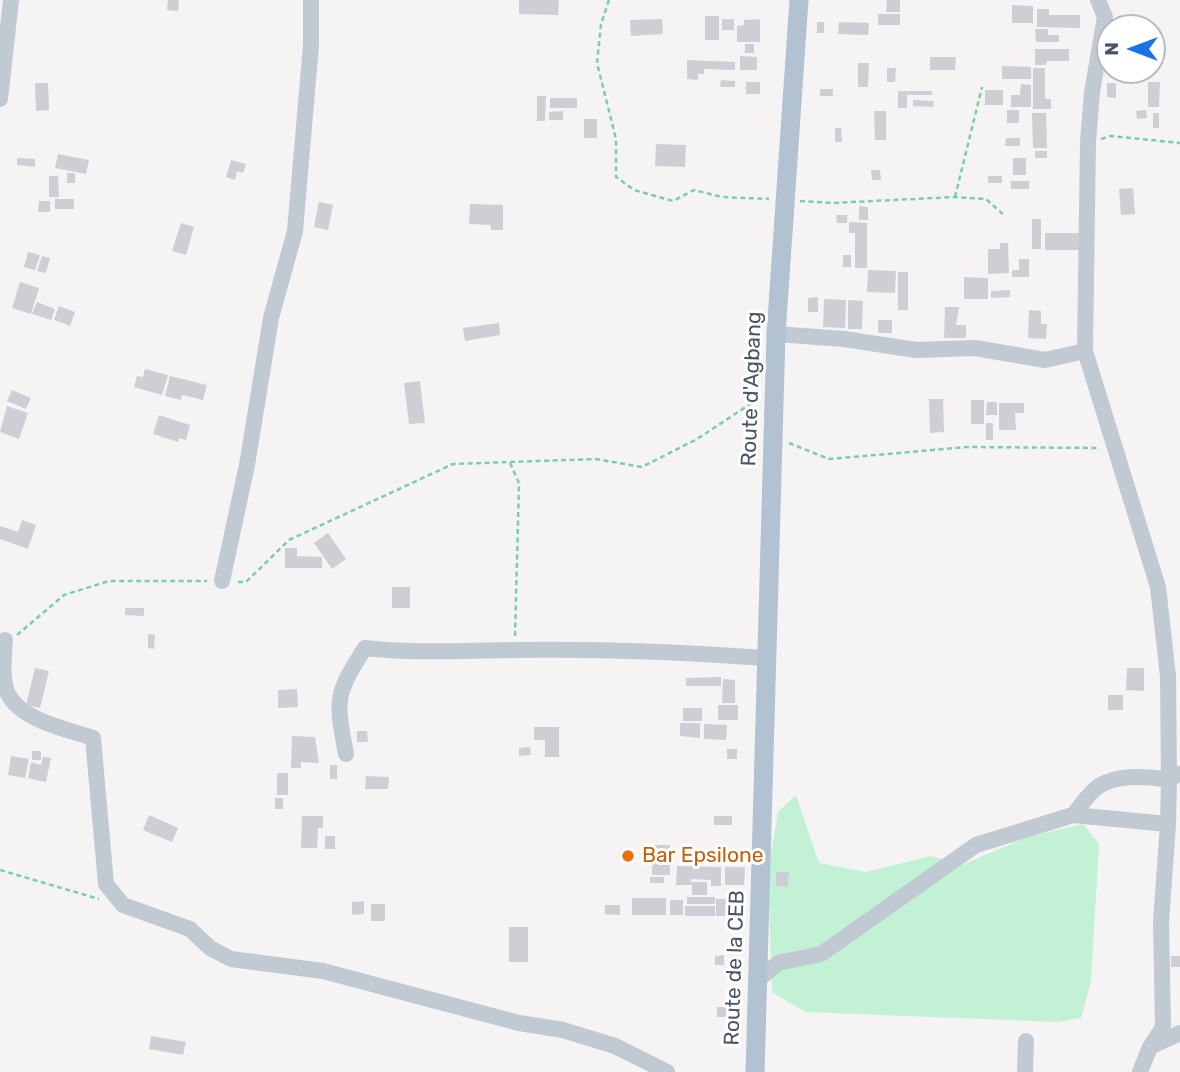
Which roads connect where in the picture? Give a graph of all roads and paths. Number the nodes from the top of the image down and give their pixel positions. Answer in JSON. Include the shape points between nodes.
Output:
{"nodes":[{"id":1,"x":11,"y":0,"type":"edge"},
{"id":2,"x":311,"y":0,"type":"edge"},
{"id":3,"x":609,"y":0,"type":"edge"},
{"id":4,"x":799,"y":0,"type":"edge"},
{"id":5,"x":1098,"y":0,"type":"edge"},
{"id":6,"x":982,"y":88,"type":"dead end"},
{"id":7,"x":0,"y":99,"type":"edge"},
{"id":8,"x":1088,"y":142,"type":"junction"},
{"id":9,"x":1180,"y":144,"type":"edge"},
{"id":10,"x":955,"y":197,"type":"junction"},
{"id":11,"x":786,"y":200,"type":"junction"},
{"id":12,"x":1005,"y":216,"type":"dead end"},
{"id":13,"x":776,"y":334,"type":"junction"},
{"id":14,"x":1086,"y":351,"type":"junction"},
{"id":15,"x":774,"y":391,"type":"junction"},
{"id":16,"x":772,"y":436,"type":"junction"},
{"id":17,"x":1114,"y":449,"type":"junction"},
{"id":18,"x":510,"y":463,"type":"junction"},
{"id":19,"x":222,"y":581,"type":"junction"},
{"id":20,"x":5,"y":640,"type":"joint"},
{"id":21,"x":519,"y":650,"type":"junction"},
{"id":22,"x":765,"y":658,"type":"junction"},
{"id":23,"x":345,"y":754,"type":"dead end"},
{"id":24,"x":1175,"y":776,"type":"edge"},
{"id":25,"x":763,"y":780,"type":"joint"},
{"id":26,"x":1073,"y":815,"type":"junction"},
{"id":27,"x":1168,"y":824,"type":"junction"},
{"id":28,"x":0,"y":870,"type":"edge"},
{"id":29,"x":123,"y":905,"type":"junction"},
{"id":30,"x":758,"y":980,"type":"junction"},
{"id":31,"x":1180,"y":1033,"type":"edge"},
{"id":32,"x":1026,"y":1041,"type":"dead end"},
{"id":33,"x":1150,"y":1046,"type":"junction"},
{"id":34,"x":667,"y":1072,"type":"edge"},
{"id":35,"x":755,"y":1072,"type":"edge"},
{"id":36,"x":1025,"y":1072,"type":"edge"},
{"id":37,"x":1140,"y":1072,"type":"edge"}],
"edges":[{"from":1,"to":7,"type":"street"},
{"from":2,"to":19,"type":"street","via":[[295,231],[271,318]]},
{"from":3,"to":11,"type":"path","via":[[597,63],[616,139],[616,177],[634,190],[673,201],[694,190],[722,197]]},
{"from":4,"to":11,"type":"main road","name":"Route d'Agbang"},
{"from":5,"to":8,"type":"street","via":[[1105,17]]},
{"from":6,"to":10,"type":"path"},
{"from":8,"to":9,"type":"path","via":[[1111,136]]},
{"from":8,"to":14,"type":"street"},
{"from":10,"to":11,"type":"path","via":[[832,203]]},
{"from":10,"to":12,"type":"path","via":[[986,199]]},
{"from":11,"to":13,"type":"main road","name":"Route d'Agbang"},
{"from":13,"to":14,"type":"street","via":[[916,349],[975,348],[1045,360]]},
{"from":13,"to":15,"type":"main road","name":"Route d'Agbang"},
{"from":14,"to":17,"type":"street"},
{"from":15,"to":16,"type":"main road","name":"Route d'Agbang"},
{"from":15,"to":18,"type":"path","via":[[642,467],[596,459]]},
{"from":16,"to":17,"type":"path","via":[[829,459],[967,447]]},
{"from":16,"to":22,"type":"main road","name":"Route d'Agbang"},
{"from":17,"to":24,"type":"street","via":[[1158,587]]},
{"from":18,"to":19,"type":"path","via":[[453,464],[289,540],[246,582]]},
{"from":18,"to":21,"type":"path","via":[[519,483],[514,632]]},
{"from":19,"to":20,"type":"path","via":[[109,581],[64,595]]},
{"from":20,"to":29,"type":"street","via":[[8,694],[22,709],[47,723],[93,738],[106,884]]},
{"from":21,"to":22,"type":"street","via":[[668,651]]},
{"from":21,"to":23,"type":"street","via":[[414,654],[365,648],[345,678],[337,705]]},
{"from":22,"to":25,"type":"main road","name":"Route d'Agbang"},
{"from":24,"to":26,"type":"street","via":[[1119,779],[1098,786]]},
{"from":24,"to":27,"type":"street"},
{"from":25,"to":30,"type":"main road","name":"Route de la CEB"},
{"from":26,"to":27,"type":"street"},
{"from":26,"to":30,"type":"street","via":[[976,845],[821,954],[778,963]]},
{"from":27,"to":33,"type":"street","via":[[1161,922],[1163,1027]]},
{"from":28,"to":29,"type":"path"},
{"from":29,"to":34,"type":"street","via":[[190,929],[231,958],[323,971],[519,1023],[563,1030],[615,1046]]},
{"from":30,"to":35,"type":"main road","name":"Route de la CEB"},
{"from":31,"to":33,"type":"street"},
{"from":32,"to":36,"type":"street"},
{"from":33,"to":37,"type":"street"}]}
